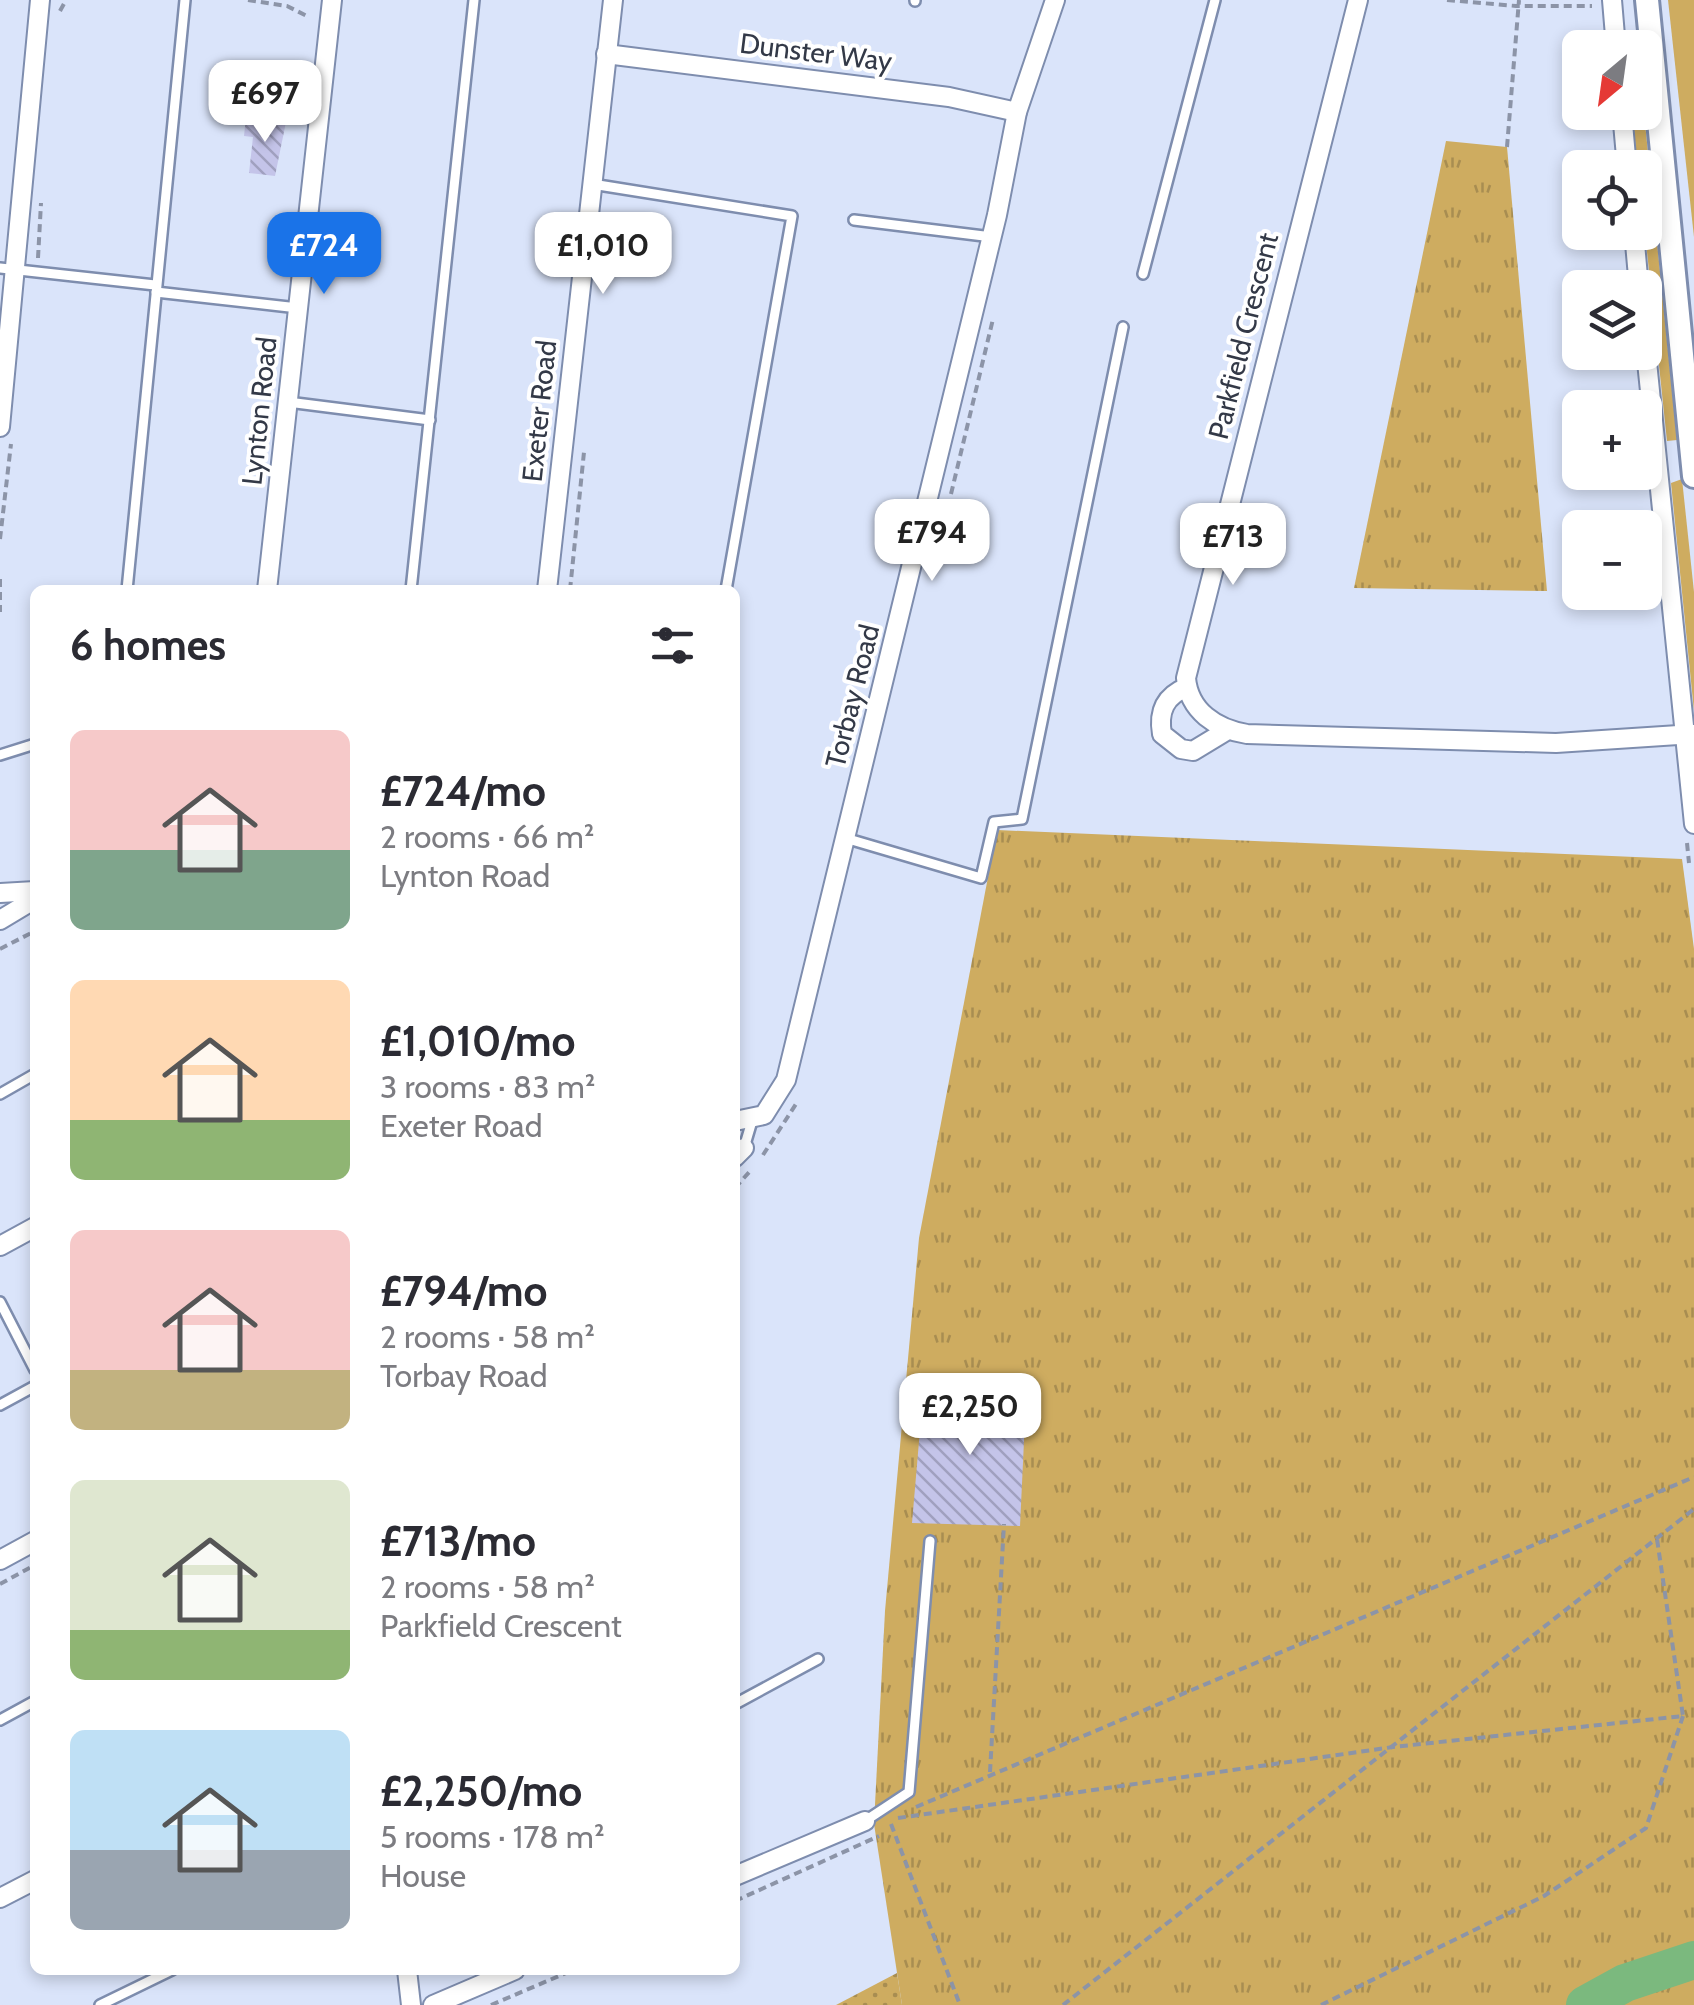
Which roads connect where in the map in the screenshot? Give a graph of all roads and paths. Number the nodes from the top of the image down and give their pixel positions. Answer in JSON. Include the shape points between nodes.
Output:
{"nodes":[{"id":1,"x":40,"y":0,"type":"edge"},
{"id":2,"x":184,"y":0,"type":"edge"},
{"id":3,"x":248,"y":0,"type":"edge"},
{"id":4,"x":332,"y":0,"type":"edge"},
{"id":5,"x":474,"y":0,"type":"edge"},
{"id":6,"x":613,"y":0,"type":"edge"},
{"id":7,"x":1056,"y":0,"type":"edge"},
{"id":8,"x":1215,"y":0,"type":"edge"},
{"id":9,"x":1358,"y":0,"type":"edge"},
{"id":10,"x":1447,"y":0,"type":"edge"},
{"id":11,"x":1646,"y":0,"type":"edge"},
{"id":12,"x":1519,"y":3,"type":"edge"},
{"id":13,"x":1607,"y":3,"type":"edge"},
{"id":14,"x":330,"y":27,"type":"junction"},
{"id":15,"x":1612,"y":30,"type":"edge"},
{"id":16,"x":606,"y":54,"type":"junction"},
{"id":17,"x":1017,"y":112,"type":"junction"},
{"id":18,"x":1507,"y":147,"type":"dead end"},
{"id":19,"x":591,"y":183,"type":"junction"},
{"id":20,"x":854,"y":220,"type":"dead end"},
{"id":21,"x":992,"y":237,"type":"junction"},
{"id":22,"x":9,"y":269,"type":"edge"},
{"id":23,"x":1143,"y":274,"type":"dead end"},
{"id":24,"x":156,"y":288,"type":"junction"},
{"id":25,"x":1686,"y":302,"type":"edge"},
{"id":26,"x":298,"y":308,"type":"junction"},
{"id":27,"x":1124,"y":328,"type":"dead end"},
{"id":28,"x":1648,"y":370,"type":"edge"},
{"id":29,"x":288,"y":402,"type":"junction"},
{"id":30,"x":430,"y":420,"type":"junction"},
{"id":31,"x":0,"y":426,"type":"edge"},
{"id":32,"x":1694,"y":476,"type":"edge"},
{"id":33,"x":0,"y":578,"type":"edge"},
{"id":34,"x":127,"y":585,"type":"edge"},
{"id":35,"x":268,"y":585,"type":"edge"},
{"id":36,"x":412,"y":585,"type":"edge"},
{"id":37,"x":548,"y":585,"type":"edge"},
{"id":38,"x":727,"y":585,"type":"edge"},
{"id":39,"x":0,"y":612,"type":"edge"},
{"id":40,"x":1187,"y":687,"type":"junction"},
{"id":41,"x":1226,"y":731,"type":"junction"},
{"id":42,"x":1689,"y":735,"type":"edge"},
{"id":43,"x":30,"y":745,"type":"edge"},
{"id":44,"x":0,"y":754,"type":"edge"},
{"id":45,"x":1694,"y":824,"type":"edge"},
{"id":46,"x":845,"y":838,"type":"junction"},
{"id":47,"x":30,"y":890,"type":"edge"},
{"id":48,"x":0,"y":892,"type":"edge"},
{"id":49,"x":30,"y":902,"type":"edge"},
{"id":50,"x":0,"y":920,"type":"edge"},
{"id":51,"x":30,"y":933,"type":"edge"},
{"id":52,"x":0,"y":949,"type":"edge"},
{"id":53,"x":30,"y":1077,"type":"edge"},
{"id":54,"x":0,"y":1094,"type":"edge"},
{"id":55,"x":743,"y":1120,"type":"edge"},
{"id":56,"x":30,"y":1230,"type":"edge"},
{"id":57,"x":0,"y":1246,"type":"edge"},
{"id":58,"x":0,"y":1302,"type":"edge"},
{"id":59,"x":30,"y":1360,"type":"edge"},
{"id":60,"x":30,"y":1389,"type":"edge"},
{"id":61,"x":0,"y":1405,"type":"edge"},
{"id":62,"x":1694,"y":1478,"type":"edge"},
{"id":63,"x":1694,"y":1509,"type":"edge"},
{"id":64,"x":1004,"y":1524,"type":"dead end"},
{"id":65,"x":1657,"y":1540,"type":"junction"},
{"id":66,"x":930,"y":1541,"type":"dead end"},
{"id":67,"x":30,"y":1544,"type":"edge"},
{"id":68,"x":0,"y":1560,"type":"edge"},
{"id":69,"x":818,"y":1659,"type":"dead end"},
{"id":70,"x":740,"y":1701,"type":"edge"},
{"id":71,"x":30,"y":1704,"type":"edge"},
{"id":72,"x":1683,"y":1716,"type":"junction"},
{"id":73,"x":0,"y":1720,"type":"edge"},
{"id":74,"x":1392,"y":1747,"type":"junction"},
{"id":75,"x":990,"y":1772,"type":"junction"},
{"id":76,"x":889,"y":1819,"type":"junction"},
{"id":77,"x":866,"y":1820,"type":"joint"},
{"id":78,"x":740,"y":1874,"type":"edge"},
{"id":79,"x":30,"y":1883,"type":"edge"},
{"id":80,"x":0,"y":1898,"type":"edge"},
{"id":81,"x":740,"y":1899,"type":"edge"},
{"id":82,"x":162,"y":1975,"type":"edge"},
{"id":83,"x":408,"y":1975,"type":"edge"},
{"id":84,"x":502,"y":1975,"type":"edge"},
{"id":85,"x":561,"y":1975,"type":"edge"},
{"id":86,"x":100,"y":2005,"type":"edge"},
{"id":87,"x":411,"y":2005,"type":"edge"},
{"id":88,"x":433,"y":2005,"type":"edge"},
{"id":89,"x":492,"y":2005,"type":"edge"},
{"id":90,"x":960,"y":2005,"type":"edge"},
{"id":91,"x":1064,"y":2005,"type":"edge"},
{"id":92,"x":1321,"y":2005,"type":"edge"}],
"edges":[{"from":1,"to":22,"type":"street"},
{"from":2,"to":24,"type":"lane"},
{"from":3,"to":14,"type":"path","via":[[302,10]]},
{"from":4,"to":14,"type":"street","name":"Lynton Road"},
{"from":5,"to":30,"type":"lane"},
{"from":6,"to":16,"type":"street","name":"Exeter Road"},
{"from":7,"to":17,"type":"street","name":"Torbay Road"},
{"from":8,"to":23,"type":"lane"},
{"from":9,"to":40,"type":"street","name":"Parkfield Crescent"},
{"from":10,"to":12,"type":"path"},
{"from":11,"to":25,"type":"street"},
{"from":12,"to":13,"type":"path"},
{"from":12,"to":18,"type":"path"},
{"from":13,"to":15,"type":"street"},
{"from":14,"to":26,"type":"street","name":"Lynton Road"},
{"from":16,"to":17,"type":"street","name":"Dunster Way","via":[[949,97]]},
{"from":16,"to":19,"type":"street","name":"Exeter Road"},
{"from":17,"to":21,"type":"street","name":"Torbay Road"},
{"from":19,"to":37,"type":"street","name":"Exeter Road"},
{"from":19,"to":38,"type":"lane","via":[[792,216]]},
{"from":20,"to":21,"type":"lane"},
{"from":21,"to":46,"type":"street","name":"Torbay Road"},
{"from":22,"to":24,"type":"lane"},
{"from":22,"to":31,"type":"street"},
{"from":24,"to":26,"type":"lane"},
{"from":24,"to":34,"type":"lane"},
{"from":25,"to":32,"type":"street"},
{"from":26,"to":29,"type":"street","name":"Lynton Road"},
{"from":27,"to":46,"type":"lane","via":[[1022,819],[994,822],[981,878]]},
{"from":28,"to":42,"type":"street"},
{"from":29,"to":30,"type":"lane"},
{"from":29,"to":35,"type":"street","name":"Lynton Road"},
{"from":30,"to":36,"type":"lane"},
{"from":33,"to":39,"type":"path"},
{"from":40,"to":41,"type":"street","via":[[1194,705]]},
{"from":40,"to":41,"type":"street","name":"Parkfield Crescent","via":[[1162,709],[1162,734],[1193,751]]},
{"from":41,"to":42,"type":"street","name":"Parkfield Crescent","via":[[1556,744]]},
{"from":42,"to":45,"type":"street"},
{"from":43,"to":44,"type":"lane"},
{"from":46,"to":55,"type":"street","name":"Torbay Road","via":[[786,1080],[764,1115]]},
{"from":47,"to":48,"type":"street"},
{"from":49,"to":50,"type":"street"},
{"from":51,"to":52,"type":"path"},
{"from":53,"to":54,"type":"lane"},
{"from":56,"to":57,"type":"street"},
{"from":58,"to":59,"type":"lane"},
{"from":60,"to":61,"type":"lane"},
{"from":62,"to":75,"type":"path"},
{"from":63,"to":65,"type":"path"},
{"from":64,"to":75,"type":"path"},
{"from":65,"to":72,"type":"path"},
{"from":65,"to":74,"type":"path"},
{"from":66,"to":77,"type":"lane","via":[[909,1792]]},
{"from":67,"to":68,"type":"street"},
{"from":69,"to":70,"type":"lane"},
{"from":71,"to":73,"type":"lane"},
{"from":72,"to":74,"type":"path"},
{"from":72,"to":92,"type":"path","via":[[1646,1828],[1544,1896]]},
{"from":74,"to":76,"type":"path"},
{"from":74,"to":91,"type":"path"},
{"from":75,"to":76,"type":"path"},
{"from":76,"to":81,"type":"path","via":[[877,1840]]},
{"from":76,"to":90,"type":"path"},
{"from":77,"to":78,"type":"street"},
{"from":79,"to":80,"type":"street"},
{"from":82,"to":86,"type":"lane"},
{"from":83,"to":87,"type":"street"},
{"from":84,"to":88,"type":"street"},
{"from":85,"to":89,"type":"path"}]}
